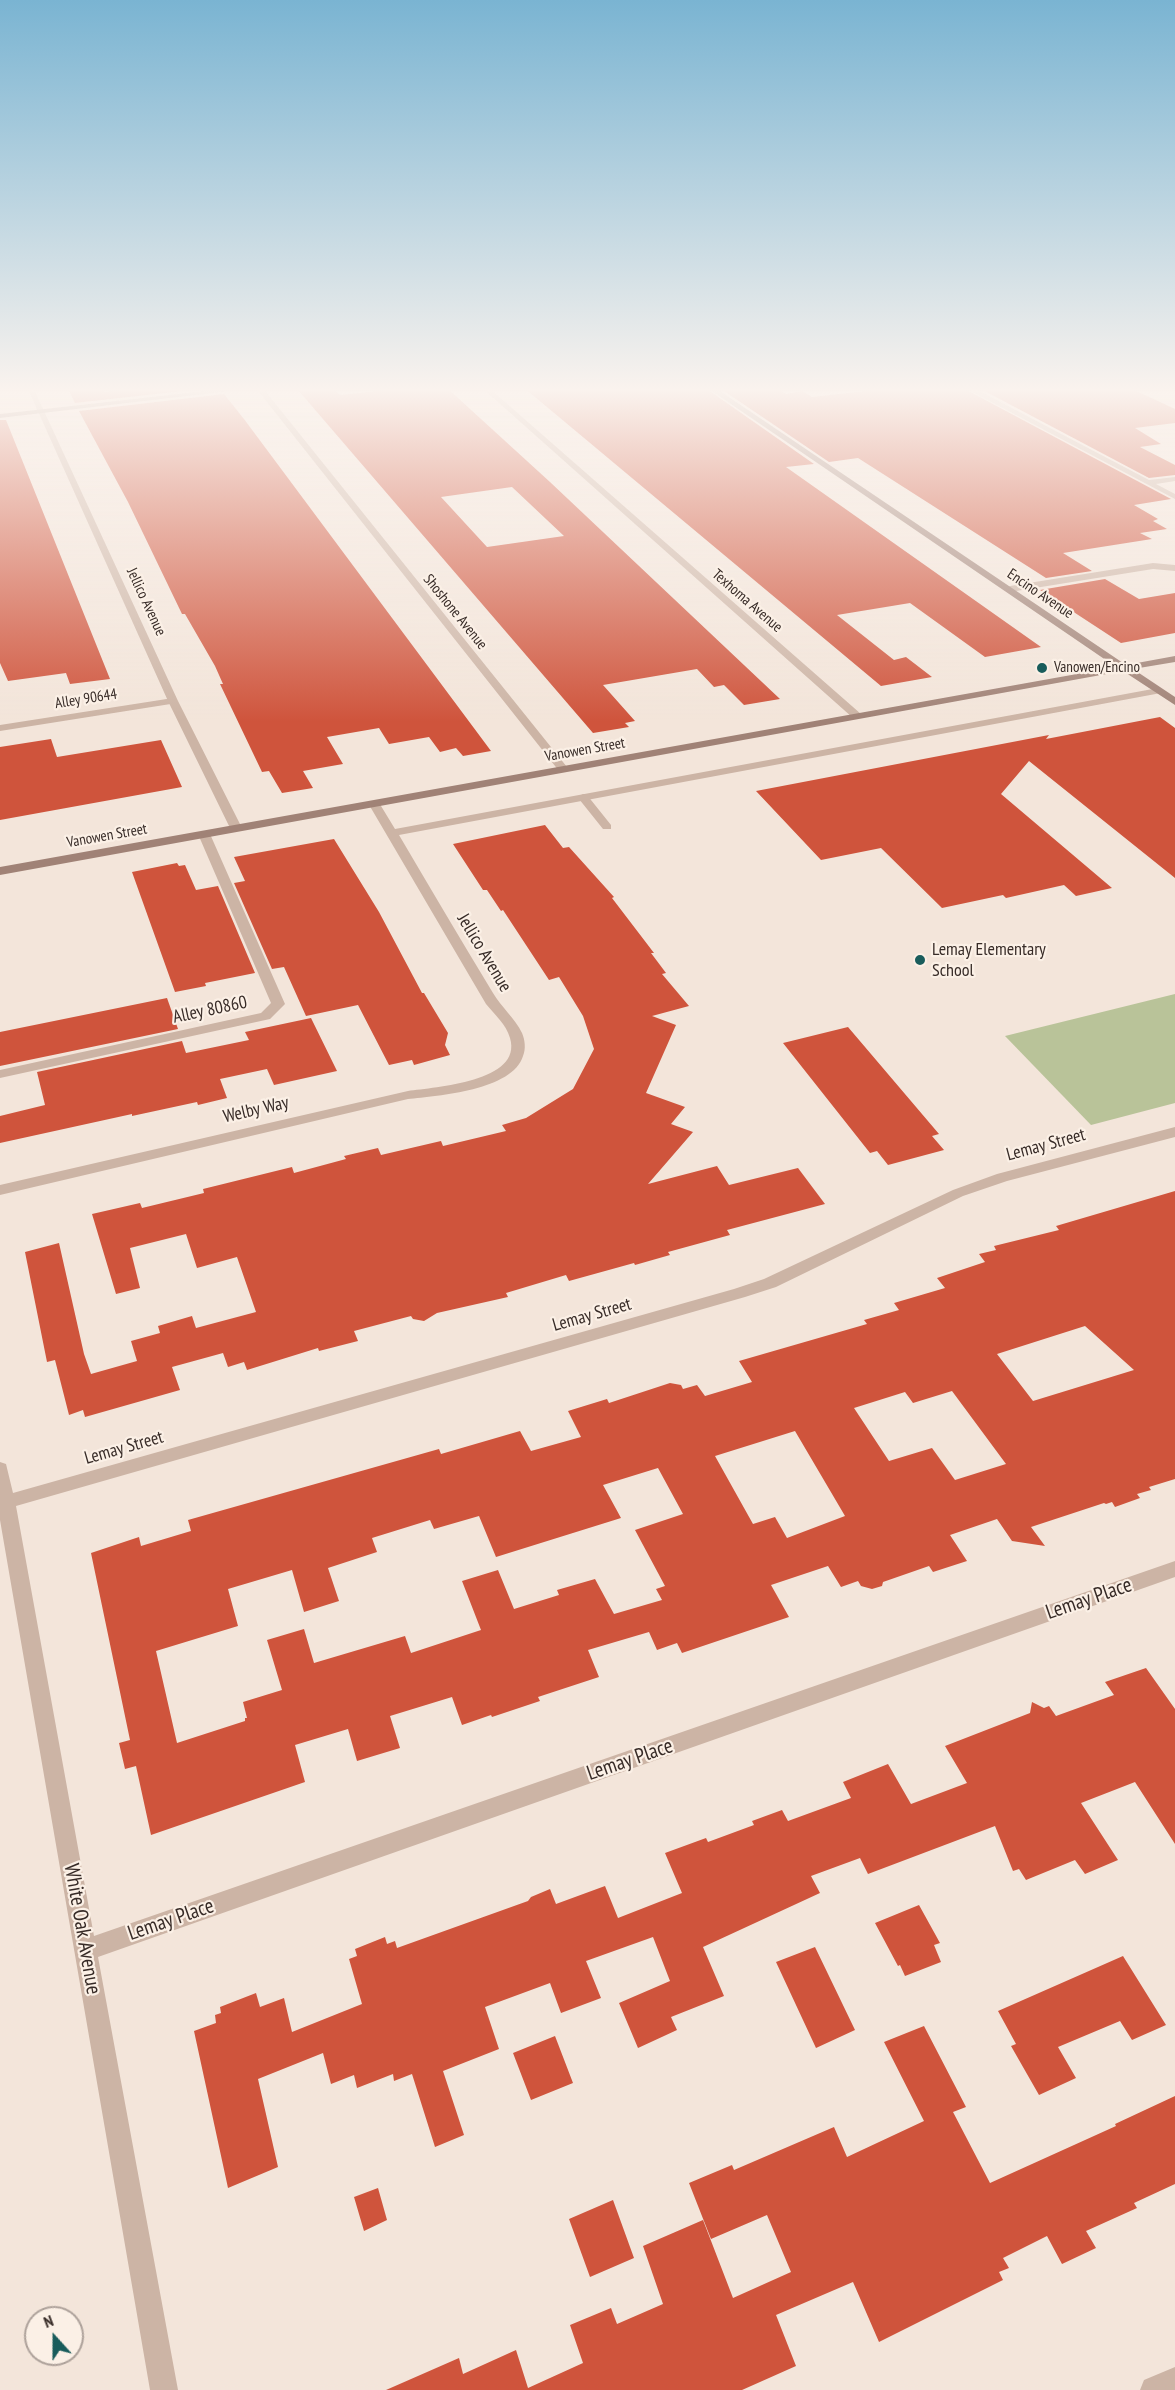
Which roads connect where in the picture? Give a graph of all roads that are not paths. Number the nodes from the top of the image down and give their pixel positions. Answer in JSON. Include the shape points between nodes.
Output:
{"nodes":[{"id":1,"x":81,"y":499,"type":"edge"},
{"id":2,"x":348,"y":499,"type":"edge"},
{"id":3,"x":610,"y":499,"type":"edge"},
{"id":4,"x":875,"y":499,"type":"edge"},
{"id":5,"x":1175,"y":568,"type":"edge"},
{"id":6,"x":1010,"y":590,"type":"junction"},
{"id":7,"x":1175,"y":659,"type":"edge"},
{"id":8,"x":1125,"y":668,"type":"junction"},
{"id":9,"x":1158,"y":691,"type":"junction"},
{"id":10,"x":173,"y":701,"type":"junction"},
{"id":11,"x":1175,"y":702,"type":"edge"},
{"id":12,"x":857,"y":716,"type":"junction"},
{"id":13,"x":2,"y":725,"type":"edge"},
{"id":14,"x":563,"y":769,"type":"junction"},
{"id":15,"x":583,"y":797,"type":"junction"},
{"id":16,"x":374,"y":803,"type":"junction"},
{"id":17,"x":606,"y":827,"type":"dead end"},
{"id":18,"x":236,"y":828,"type":"junction"},
{"id":19,"x":392,"y":833,"type":"junction"},
{"id":20,"x":204,"y":834,"type":"junction"},
{"id":21,"x":0,"y":871,"type":"edge"},
{"id":22,"x":516,"y":1059,"type":"joint"},
{"id":23,"x":0,"y":1074,"type":"edge"},
{"id":24,"x":1175,"y":1132,"type":"edge"},
{"id":25,"x":0,"y":1190,"type":"edge"},
{"id":26,"x":0,"y":1469,"type":"edge"},
{"id":27,"x":6,"y":1502,"type":"junction"},
{"id":28,"x":1175,"y":1569,"type":"edge"},
{"id":29,"x":85,"y":1950,"type":"junction"},
{"id":30,"x":1175,"y":2380,"type":"edge"},
{"id":31,"x":164,"y":2390,"type":"edge"},
{"id":32,"x":1154,"y":2390,"type":"edge"}],
"edges":[{"from":1,"to":10,"type":"street","name":"Jellico Avenue"},
{"from":2,"to":14,"type":"street","name":"Shoshone Avenue"},
{"from":3,"to":12,"type":"street","name":"Texhoma Avenue"},
{"from":4,"to":6,"type":"street","name":"Encino Avenue"},
{"from":5,"to":6,"type":"street","via":[[1153,566]]},
{"from":6,"to":8,"type":"street","name":"Encino Avenue"},
{"from":7,"to":8,"type":"street","name":"Vanowen Street"},
{"from":8,"to":9,"type":"street","name":"Encino Avenue"},
{"from":8,"to":12,"type":"street","name":"Vanowen Street"},
{"from":9,"to":11,"type":"street","name":"Encino Avenue"},
{"from":9,"to":15,"type":"street"},
{"from":10,"to":13,"type":"street","name":"Alley 90644"},
{"from":10,"to":18,"type":"street","name":"Jellico Avenue"},
{"from":12,"to":14,"type":"street","name":"Vanowen Street"},
{"from":14,"to":16,"type":"street","name":"Vanowen Street"},
{"from":15,"to":17,"type":"street"},
{"from":15,"to":19,"type":"street"},
{"from":16,"to":18,"type":"street","name":"Vanowen Street"},
{"from":16,"to":19,"type":"street","name":"Jellico Avenue"},
{"from":18,"to":20,"type":"street","name":"Vanowen Street"},
{"from":19,"to":22,"type":"street","name":"Jellico Avenue","via":[[518,1040]]},
{"from":20,"to":21,"type":"street","name":"Vanowen Street"},
{"from":20,"to":23,"type":"street","name":"Alley 80860","via":[[278,1004],[266,1016]]},
{"from":22,"to":25,"type":"street","name":"Welby Way","via":[[506,1071],[482,1082],[408,1095]]},
{"from":24,"to":27,"type":"street","name":"Lemay Street","via":[[1002,1177],[958,1193],[770,1284]]},
{"from":26,"to":27,"type":"street","name":"White Oak Avenue"},
{"from":27,"to":29,"type":"street","name":"White Oak Avenue"},
{"from":28,"to":29,"type":"street","name":"Lemay Place"},
{"from":29,"to":31,"type":"street","name":"White Oak Avenue"},
{"from":30,"to":32,"type":"street"}]}
